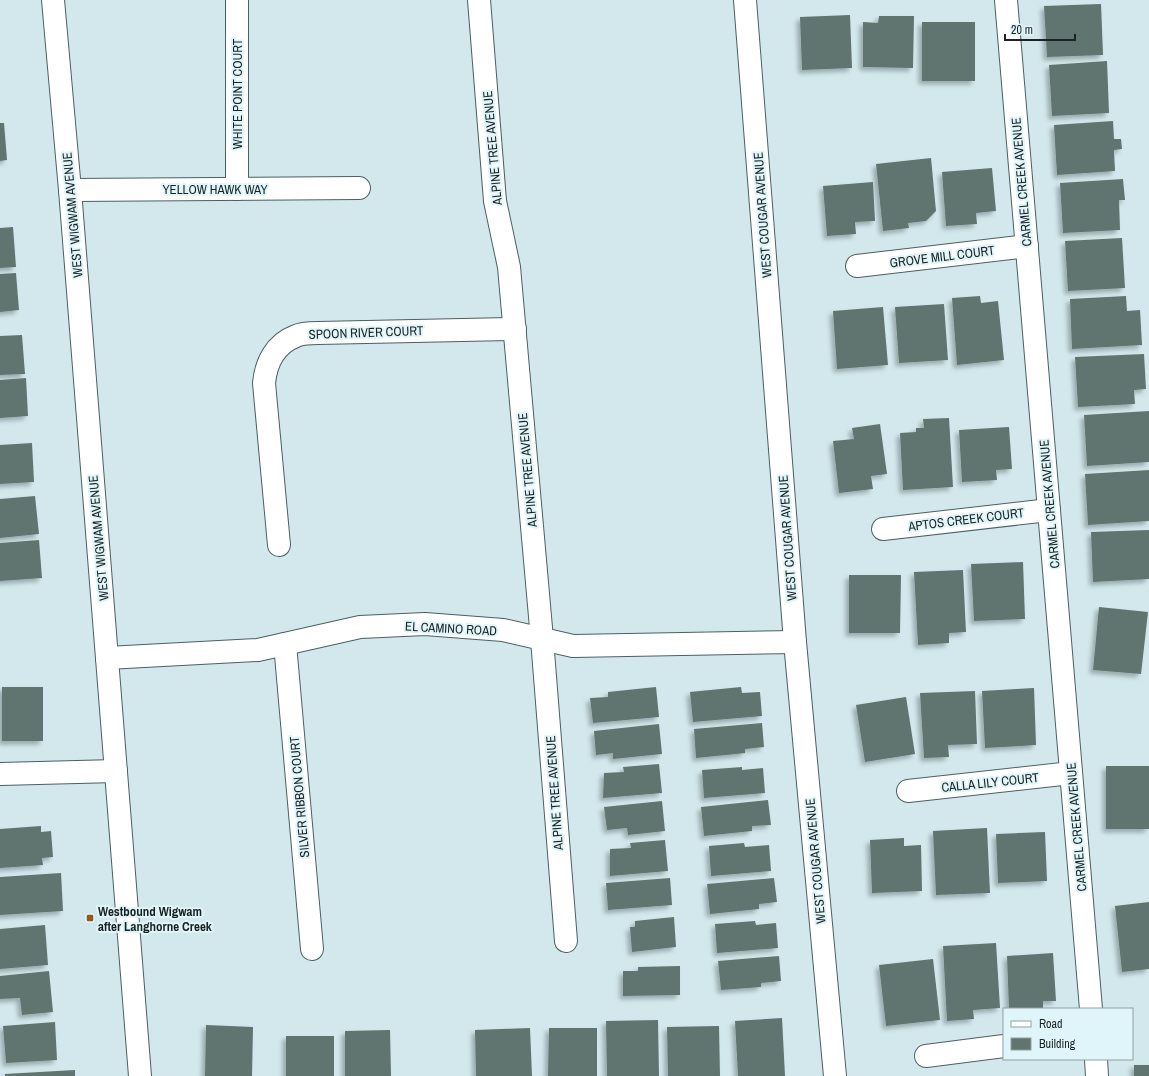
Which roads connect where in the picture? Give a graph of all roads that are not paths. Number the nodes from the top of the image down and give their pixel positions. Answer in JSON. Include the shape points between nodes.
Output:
{"nodes":[{"id":1,"x":53,"y":0,"type":"edge"},
{"id":2,"x":237,"y":0,"type":"edge"},
{"id":3,"x":479,"y":0,"type":"edge"},
{"id":4,"x":745,"y":0,"type":"edge"},
{"id":5,"x":1006,"y":0,"type":"edge"},
{"id":6,"x":359,"y":188,"type":"dead end"},
{"id":7,"x":237,"y":189,"type":"junction"},
{"id":8,"x":70,"y":190,"type":"junction"},
{"id":9,"x":1027,"y":246,"type":"junction"},
{"id":10,"x":857,"y":266,"type":"dead end"},
{"id":11,"x":515,"y":329,"type":"junction"},
{"id":12,"x":1049,"y":510,"type":"junction"},
{"id":13,"x":883,"y":529,"type":"dead end"},
{"id":14,"x":279,"y":545,"type":"dead end"},
{"id":15,"x":542,"y":639,"type":"junction"},
{"id":16,"x":795,"y":642,"type":"junction"},
{"id":17,"x":285,"y":644,"type":"junction"},
{"id":18,"x":108,"y":658,"type":"junction"},
{"id":19,"x":116,"y":771,"type":"junction"},
{"id":20,"x":1071,"y":773,"type":"junction"},
{"id":21,"x":0,"y":774,"type":"edge"},
{"id":22,"x":908,"y":791,"type":"dead end"},
{"id":23,"x":566,"y":941,"type":"dead end"},
{"id":24,"x":312,"y":949,"type":"dead end"},
{"id":25,"x":1092,"y":1008,"type":"edge"},
{"id":26,"x":1003,"y":1046,"type":"edge"},
{"id":27,"x":926,"y":1056,"type":"dead end"},
{"id":28,"x":1096,"y":1060,"type":"edge"},
{"id":29,"x":140,"y":1076,"type":"edge"},
{"id":30,"x":835,"y":1076,"type":"edge"},
{"id":31,"x":1097,"y":1076,"type":"edge"}],
"edges":[{"from":1,"to":8,"type":"street","name":"WEST WIGWAM AVENUE"},
{"from":2,"to":7,"type":"street","name":"WHITE POINT COURT"},
{"from":3,"to":11,"type":"street","name":"ALPINE TREE AVENUE","via":[[495,201],[509,267]]},
{"from":4,"to":16,"type":"street","name":"WEST COUGAR AVENUE"},
{"from":5,"to":9,"type":"street","name":"CARMEL CREEK AVENUE"},
{"from":6,"to":7,"type":"street","name":"YELLOW HAWK WAY"},
{"from":7,"to":8,"type":"street","name":"YELLOW HAWK WAY"},
{"from":8,"to":18,"type":"street","name":"WEST WIGWAM AVENUE"},
{"from":9,"to":10,"type":"street","name":"GROVE MILL COURT"},
{"from":9,"to":12,"type":"street","name":"CARMEL CREEK AVENUE"},
{"from":11,"to":14,"type":"street","name":"SPOON RIVER COURT","via":[[318,332],[296,335],[281,345],[271,356],[264,383]]},
{"from":11,"to":15,"type":"street","name":"ALPINE TREE AVENUE"},
{"from":12,"to":13,"type":"street","name":"APTOS CREEK COURT"},
{"from":12,"to":20,"type":"street","name":"CARMEL CREEK AVENUE"},
{"from":15,"to":16,"type":"street","name":"EL CAMINO ROAD","via":[[573,646]]},
{"from":15,"to":17,"type":"street","name":"EL CAMINO ROAD","via":[[503,630],[425,624],[360,627]]},
{"from":15,"to":23,"type":"street","name":"ALPINE TREE AVENUE"},
{"from":16,"to":30,"type":"street","name":"WEST COUGAR AVENUE"},
{"from":17,"to":18,"type":"street","name":"EL CAMINO ROAD","via":[[258,650]]},
{"from":17,"to":24,"type":"street","name":"SILVER RIBBON COURT"},
{"from":18,"to":19,"type":"street","name":"WEST WIGWAM AVENUE"},
{"from":19,"to":21,"type":"street"},
{"from":19,"to":29,"type":"street","name":"WEST WIGWAM AVENUE"},
{"from":20,"to":22,"type":"street","name":"CALLA LILY COURT"},
{"from":20,"to":25,"type":"street","name":"CARMEL CREEK AVENUE"},
{"from":26,"to":27,"type":"street"},
{"from":28,"to":31,"type":"street"}]}
